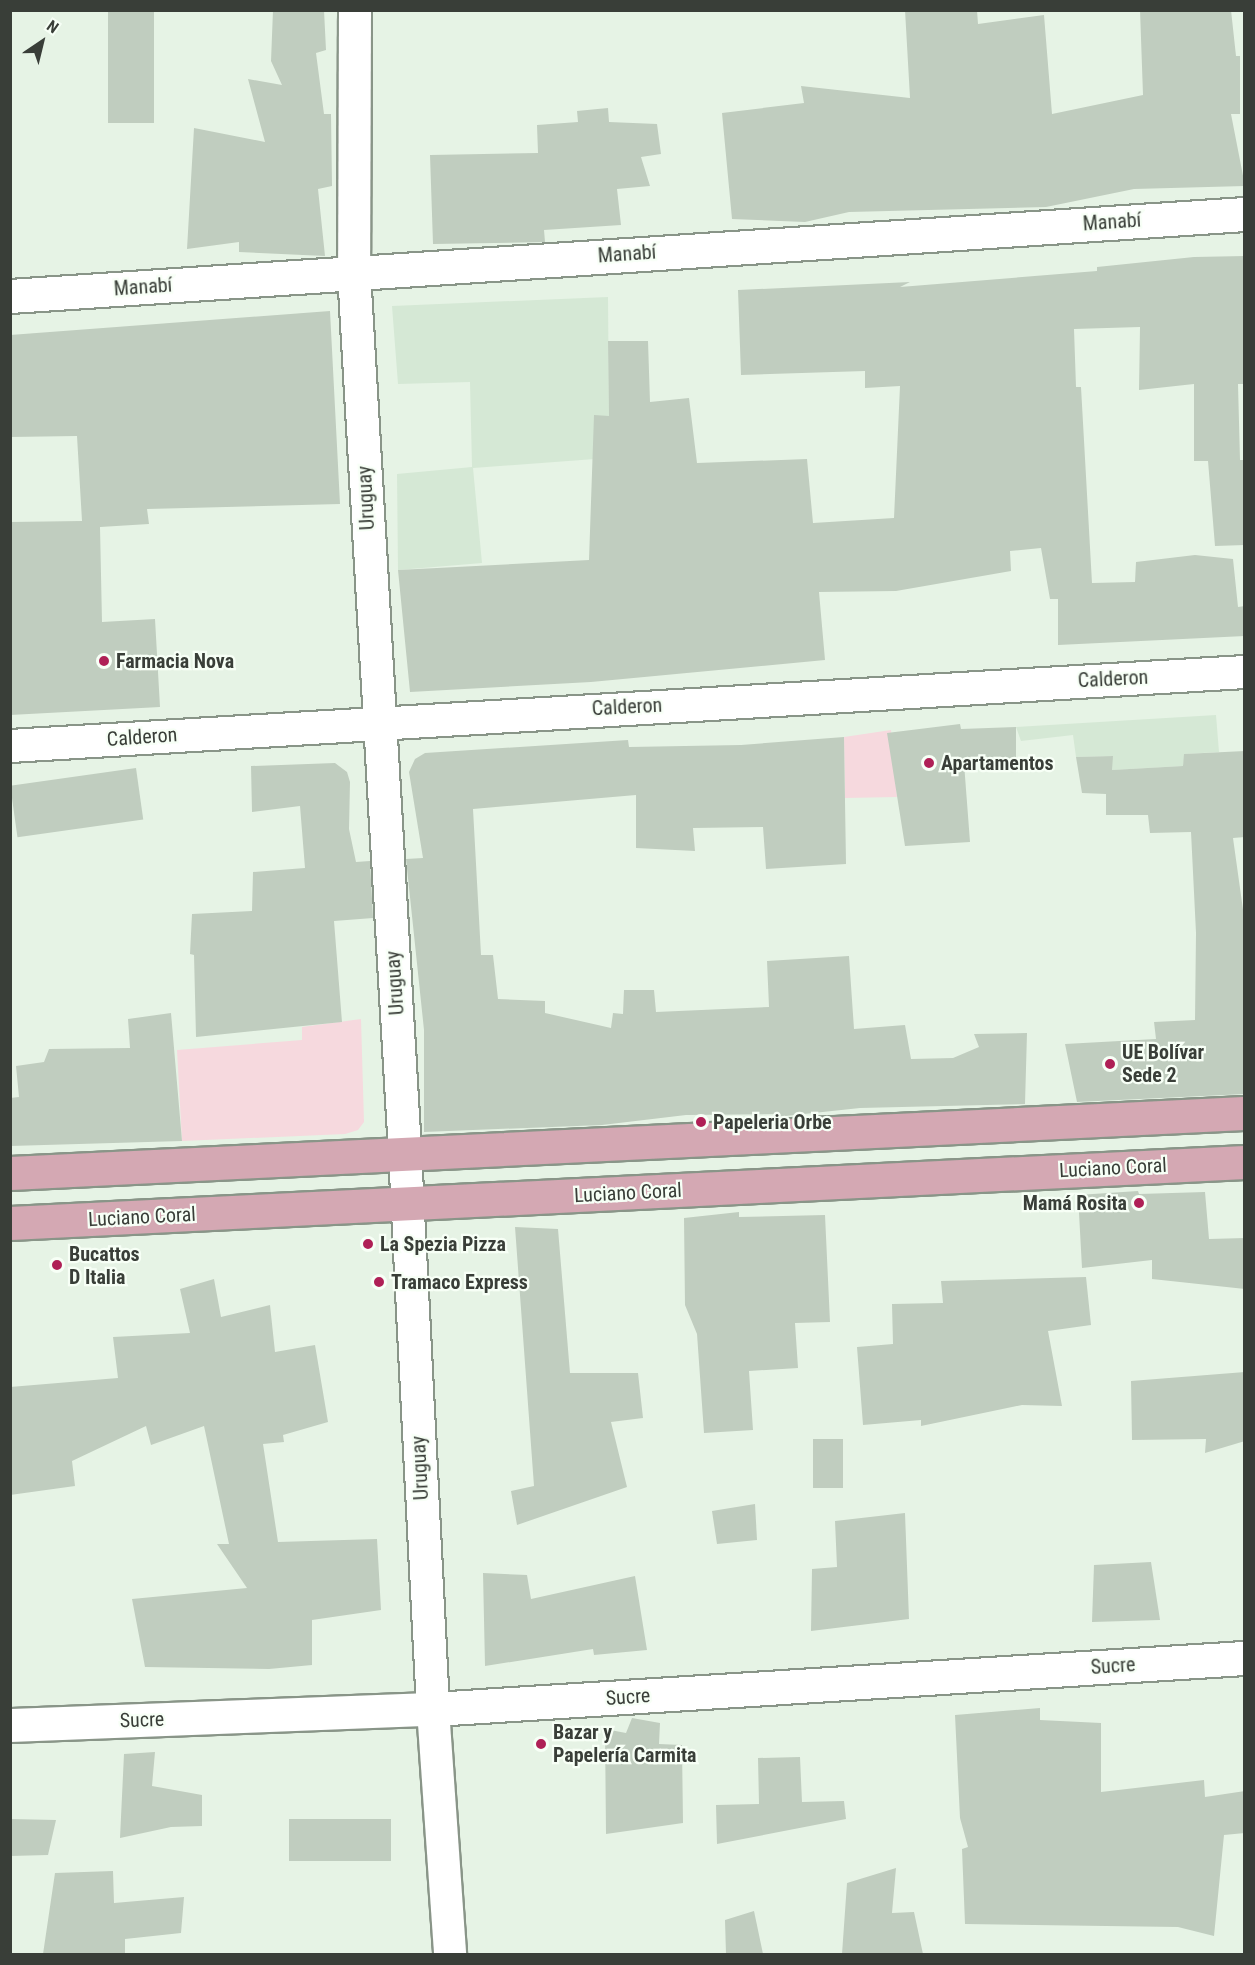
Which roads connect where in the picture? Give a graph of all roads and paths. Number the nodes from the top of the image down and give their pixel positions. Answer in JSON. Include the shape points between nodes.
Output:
{"nodes":[{"id":1,"x":355,"y":10,"type":"edge"},
{"id":2,"x":1245,"y":214,"type":"edge"},
{"id":3,"x":354,"y":272,"type":"junction"},
{"id":4,"x":10,"y":296,"type":"edge"},
{"id":5,"x":1245,"y":672,"type":"edge"},
{"id":6,"x":378,"y":721,"type":"junction"},
{"id":7,"x":10,"y":746,"type":"edge"},
{"id":8,"x":1245,"y":1113,"type":"edge"},
{"id":9,"x":405,"y":1152,"type":"junction"},
{"id":10,"x":1245,"y":1162,"type":"edge"},
{"id":11,"x":10,"y":1173,"type":"edge"},
{"id":12,"x":406,"y":1205,"type":"junction"},
{"id":13,"x":10,"y":1222,"type":"edge"},
{"id":14,"x":1245,"y":1658,"type":"edge"},
{"id":15,"x":433,"y":1709,"type":"junction"},
{"id":16,"x":10,"y":1725,"type":"edge"},
{"id":17,"x":450,"y":1954,"type":"edge"}],
"edges":[{"from":1,"to":3,"type":"street","name":"Uruguay"},
{"from":2,"to":3,"type":"street","name":"Manabí"},
{"from":3,"to":4,"type":"street","name":"Manabí"},
{"from":3,"to":6,"type":"street","name":"Uruguay"},
{"from":5,"to":6,"type":"street","name":"Calderon"},
{"from":6,"to":7,"type":"street","name":"Calderon"},
{"from":6,"to":9,"type":"street","name":"Uruguay"},
{"from":8,"to":9,"type":"main road"},
{"from":9,"to":11,"type":"main road"},
{"from":9,"to":12,"type":"street","name":"Uruguay"},
{"from":10,"to":12,"type":"main road","name":"Luciano Coral"},
{"from":12,"to":13,"type":"main road","name":"Luciano Coral"},
{"from":12,"to":15,"type":"street","name":"Uruguay"},
{"from":14,"to":15,"type":"street","name":"Sucre"},
{"from":15,"to":16,"type":"street","name":"Sucre"},
{"from":15,"to":17,"type":"street","name":"Uruguay"}]}
